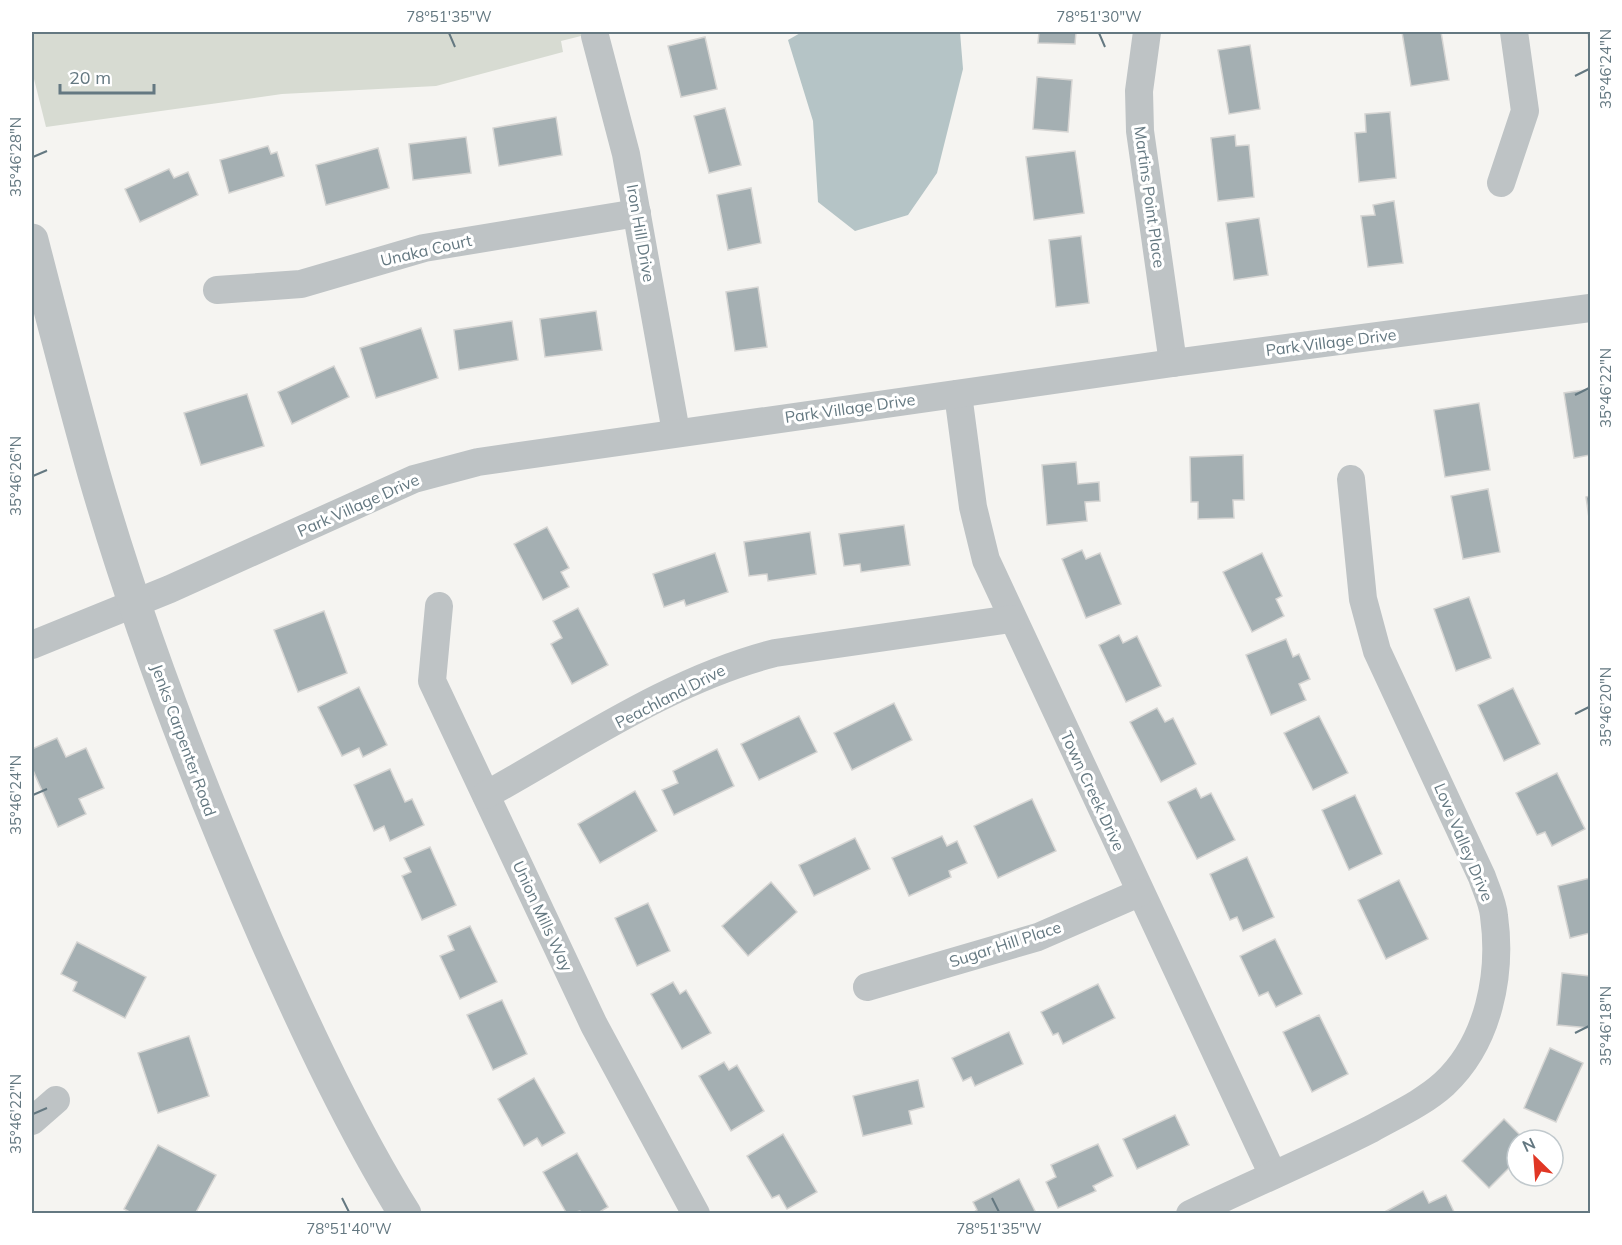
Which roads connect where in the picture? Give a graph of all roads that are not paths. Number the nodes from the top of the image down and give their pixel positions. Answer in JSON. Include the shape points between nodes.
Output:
{"nodes":[{"id":1,"x":1147,"y":32,"type":"edge"},
{"id":2,"x":1514,"y":32,"type":"edge"},
{"id":3,"x":596,"y":36,"type":"dead end"},
{"id":4,"x":1502,"y":183,"type":"dead end"},
{"id":5,"x":637,"y":213,"type":"junction"},
{"id":6,"x":32,"y":240,"type":"edge"},
{"id":7,"x":216,"y":290,"type":"dead end"},
{"id":8,"x":1590,"y":308,"type":"edge"},
{"id":9,"x":1173,"y":363,"type":"junction"},
{"id":10,"x":958,"y":394,"type":"junction"},
{"id":11,"x":676,"y":432,"type":"junction"},
{"id":12,"x":1351,"y":478,"type":"dead end"},
{"id":13,"x":134,"y":602,"type":"junction"},
{"id":14,"x":439,"y":606,"type":"dead end"},
{"id":15,"x":1011,"y":619,"type":"junction"},
{"id":16,"x":32,"y":645,"type":"edge"},
{"id":17,"x":486,"y":795,"type":"junction"},
{"id":18,"x":1139,"y":892,"type":"junction"},
{"id":19,"x":867,"y":987,"type":"dead end"},
{"id":20,"x":56,"y":1100,"type":"dead end"},
{"id":21,"x":32,"y":1121,"type":"edge"},
{"id":22,"x":1272,"y":1175,"type":"junction"},
{"id":23,"x":405,"y":1214,"type":"edge"},
{"id":24,"x":696,"y":1214,"type":"edge"},
{"id":25,"x":1190,"y":1214,"type":"edge"}],
"edges":[{"from":1,"to":9,"type":"street","name":"Martins Point Place","via":[[1139,91],[1140,131]]},
{"from":2,"to":4,"type":"street","via":[[1525,111]]},
{"from":3,"to":5,"type":"street","name":"Iron Hill Drive"},
{"from":5,"to":7,"type":"street","name":"Unaka Court","via":[[424,248],[301,284]]},
{"from":5,"to":11,"type":"street","name":"Iron Hill Drive"},
{"from":6,"to":13,"type":"street","name":"Jenks Carpenter Road","via":[[94,475]]},
{"from":8,"to":9,"type":"street","name":"Park Village Drive"},
{"from":9,"to":10,"type":"street","name":"Park Village Drive"},
{"from":10,"to":11,"type":"street","name":"Park Village Drive"},
{"from":10,"to":15,"type":"street","name":"Town Creek Drive","via":[[973,507],[986,560]]},
{"from":11,"to":13,"type":"street","name":"Park Village Drive","via":[[478,462],[414,479]]},
{"from":12,"to":22,"type":"street","name":"Love Valley Drive","via":[[1363,599],[1377,651],[1482,877],[1494,914],[1495,981],[1488,1012],[1476,1038],[1463,1062],[1444,1084],[1416,1105]]},
{"from":13,"to":16,"type":"street","name":"Park Village Drive"},
{"from":13,"to":23,"type":"street","name":"Jenks Carpenter Road","via":[[211,813],[277,964],[358,1131]]},
{"from":14,"to":17,"type":"street","name":"Union Mills Way","via":[[432,681]]},
{"from":15,"to":17,"type":"street","name":"Peachland Drive","via":[[775,653],[742,662],[676,689]]},
{"from":15,"to":18,"type":"street","name":"Town Creek Drive"},
{"from":17,"to":24,"type":"street","name":"Union Mills Way","via":[[594,1024]]},
{"from":18,"to":19,"type":"street","name":"Sugar Hill Place","via":[[1038,937]]},
{"from":18,"to":22,"type":"street","name":"Town Creek Drive"},
{"from":20,"to":21,"type":"street"},
{"from":22,"to":25,"type":"street"}]}
